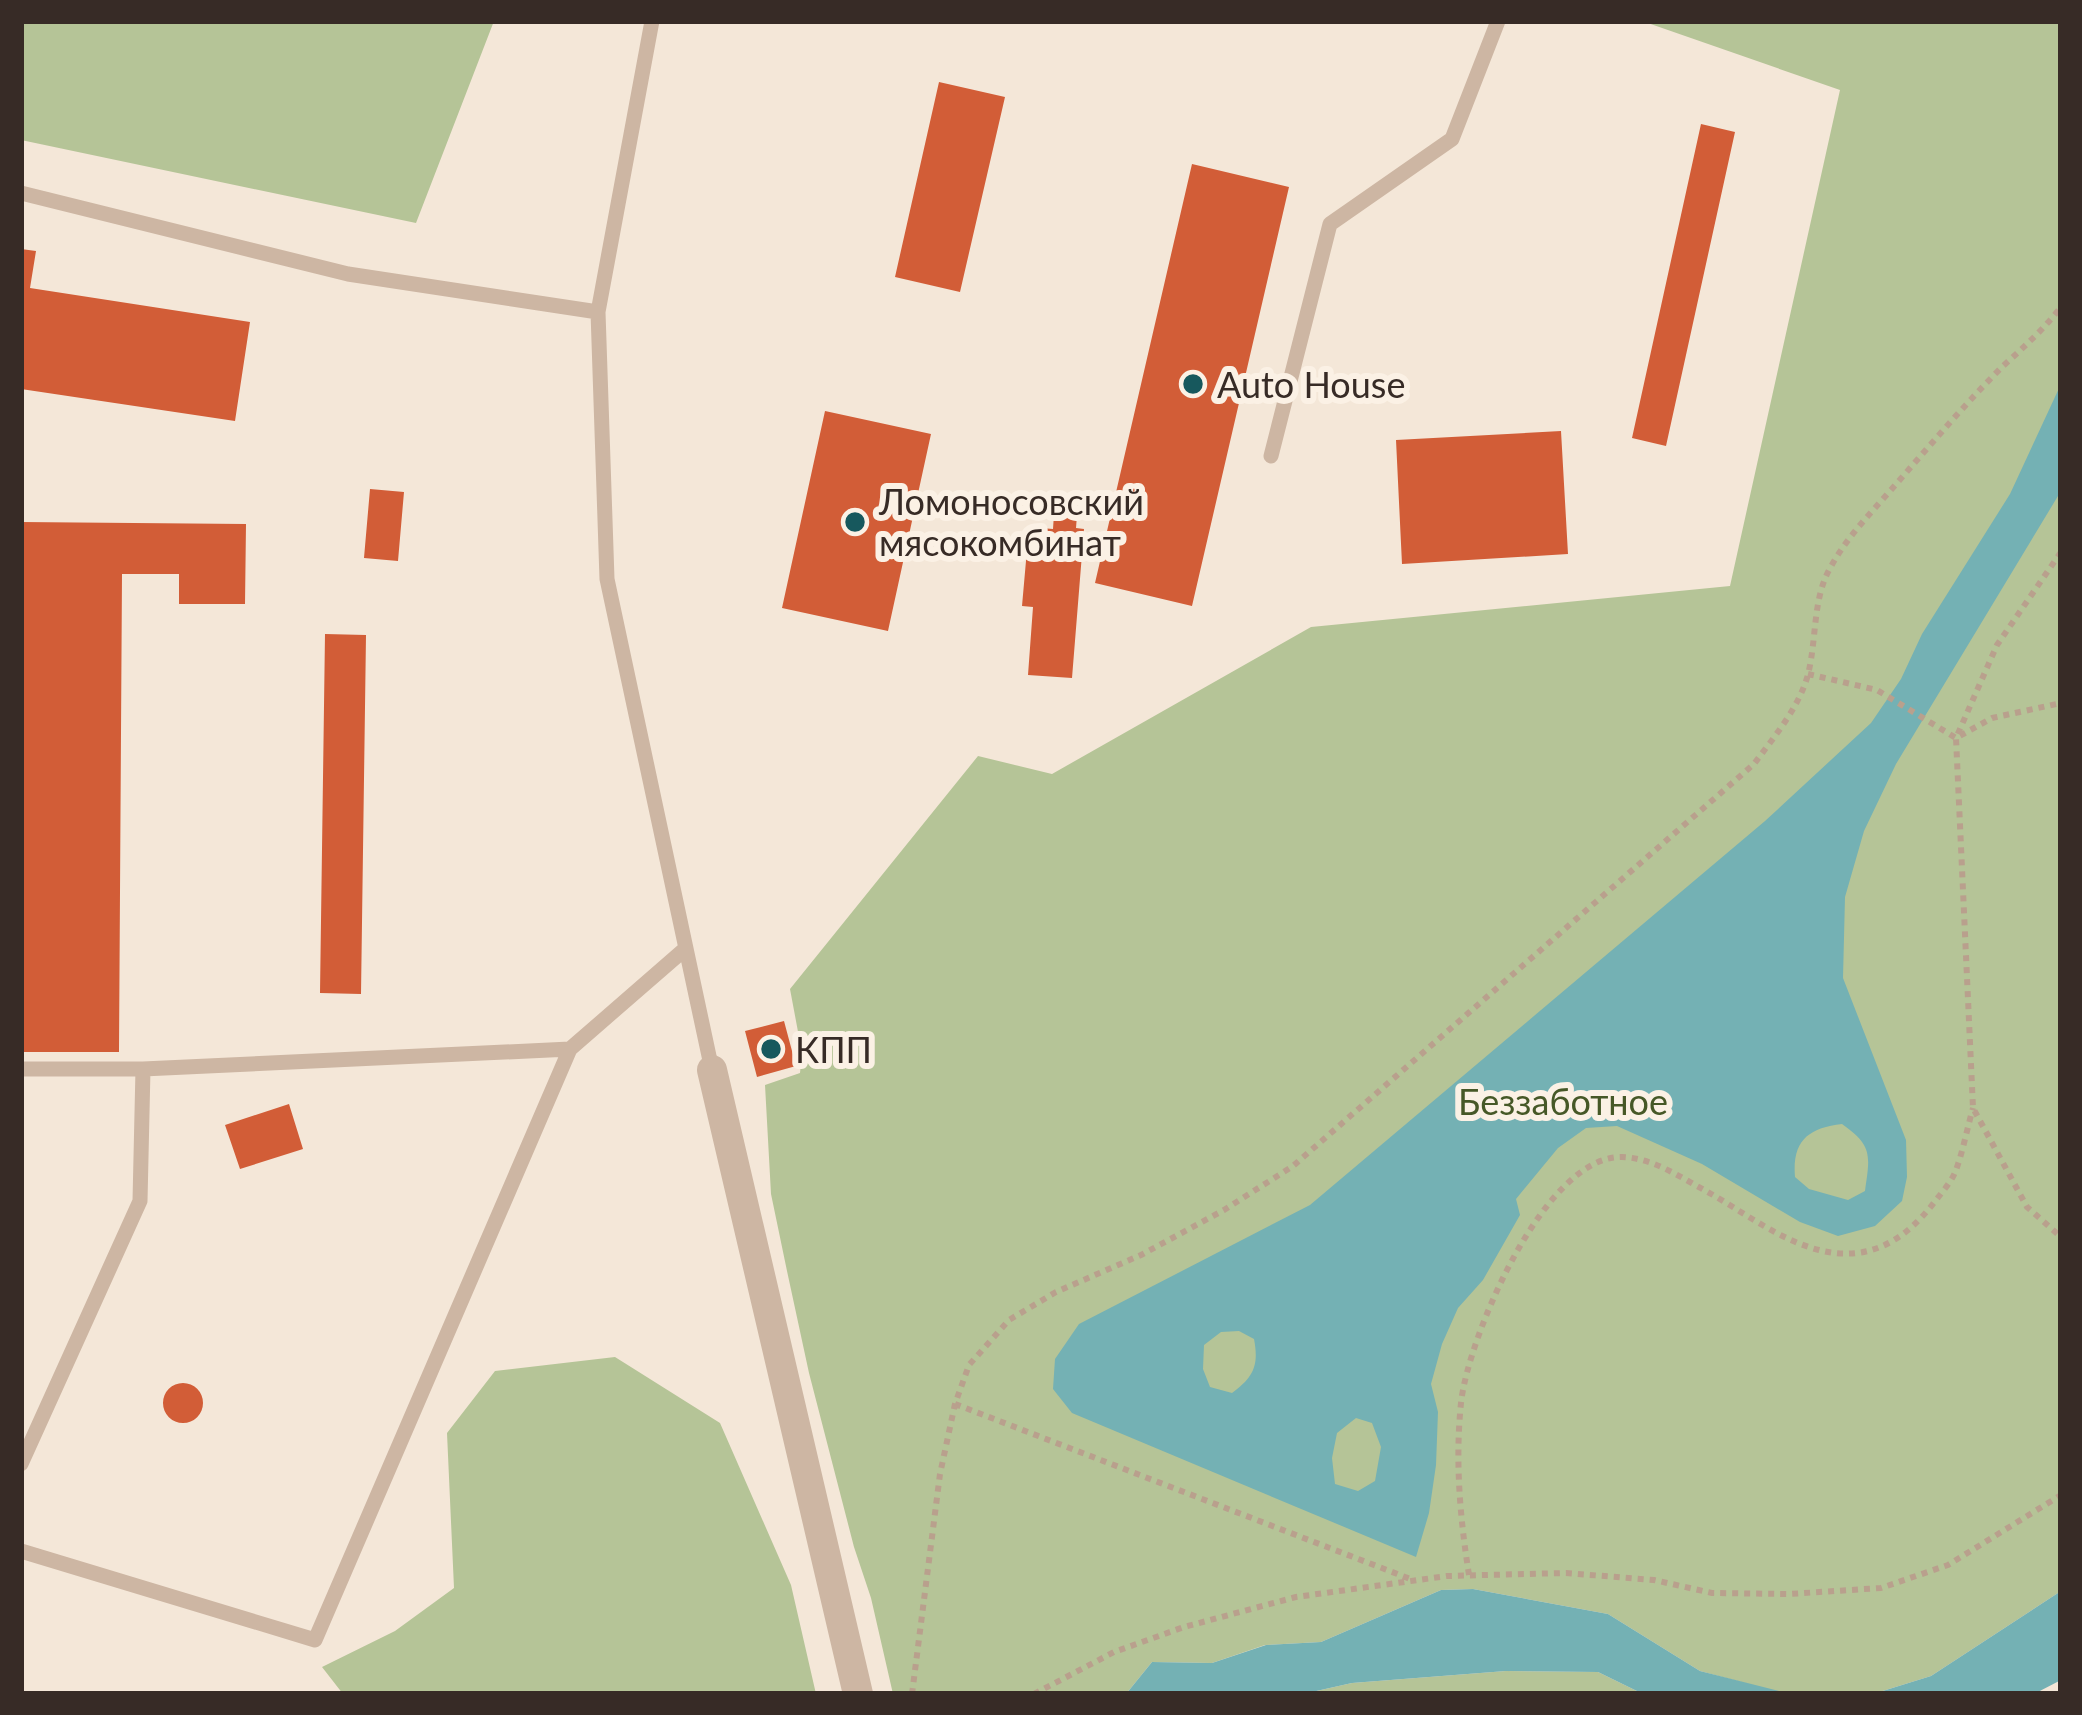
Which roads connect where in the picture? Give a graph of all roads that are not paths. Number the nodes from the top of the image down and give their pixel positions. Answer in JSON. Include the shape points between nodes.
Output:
{"nodes":[{"id":1,"x":652,"y":21,"type":"edge"},
{"id":2,"x":1498,"y":21,"type":"edge"},
{"id":3,"x":21,"y":193,"type":"edge"},
{"id":4,"x":598,"y":312,"type":"junction"},
{"id":5,"x":1271,"y":456,"type":"dead end"},
{"id":6,"x":686,"y":949,"type":"junction"},
{"id":7,"x":570,"y":1049,"type":"junction"},
{"id":8,"x":21,"y":1069,"type":"edge"},
{"id":9,"x":143,"y":1069,"type":"junction"},
{"id":10,"x":712,"y":1070,"type":"joint"},
{"id":11,"x":21,"y":1464,"type":"edge"},
{"id":12,"x":21,"y":1551,"type":"edge"},
{"id":13,"x":858,"y":1694,"type":"edge"}],
"edges":[{"from":1,"to":4,"type":"lane"},
{"from":2,"to":5,"type":"lane","via":[[1452,139],[1330,224]]},
{"from":3,"to":4,"type":"lane","via":[[348,274]]},
{"from":4,"to":6,"type":"lane","via":[[607,580]]},
{"from":6,"to":7,"type":"lane"},
{"from":6,"to":10,"type":"lane"},
{"from":7,"to":9,"type":"lane"},
{"from":7,"to":12,"type":"lane","via":[[315,1640]]},
{"from":8,"to":9,"type":"lane"},
{"from":9,"to":11,"type":"lane","via":[[140,1201]]},
{"from":10,"to":13,"type":"street"}]}
